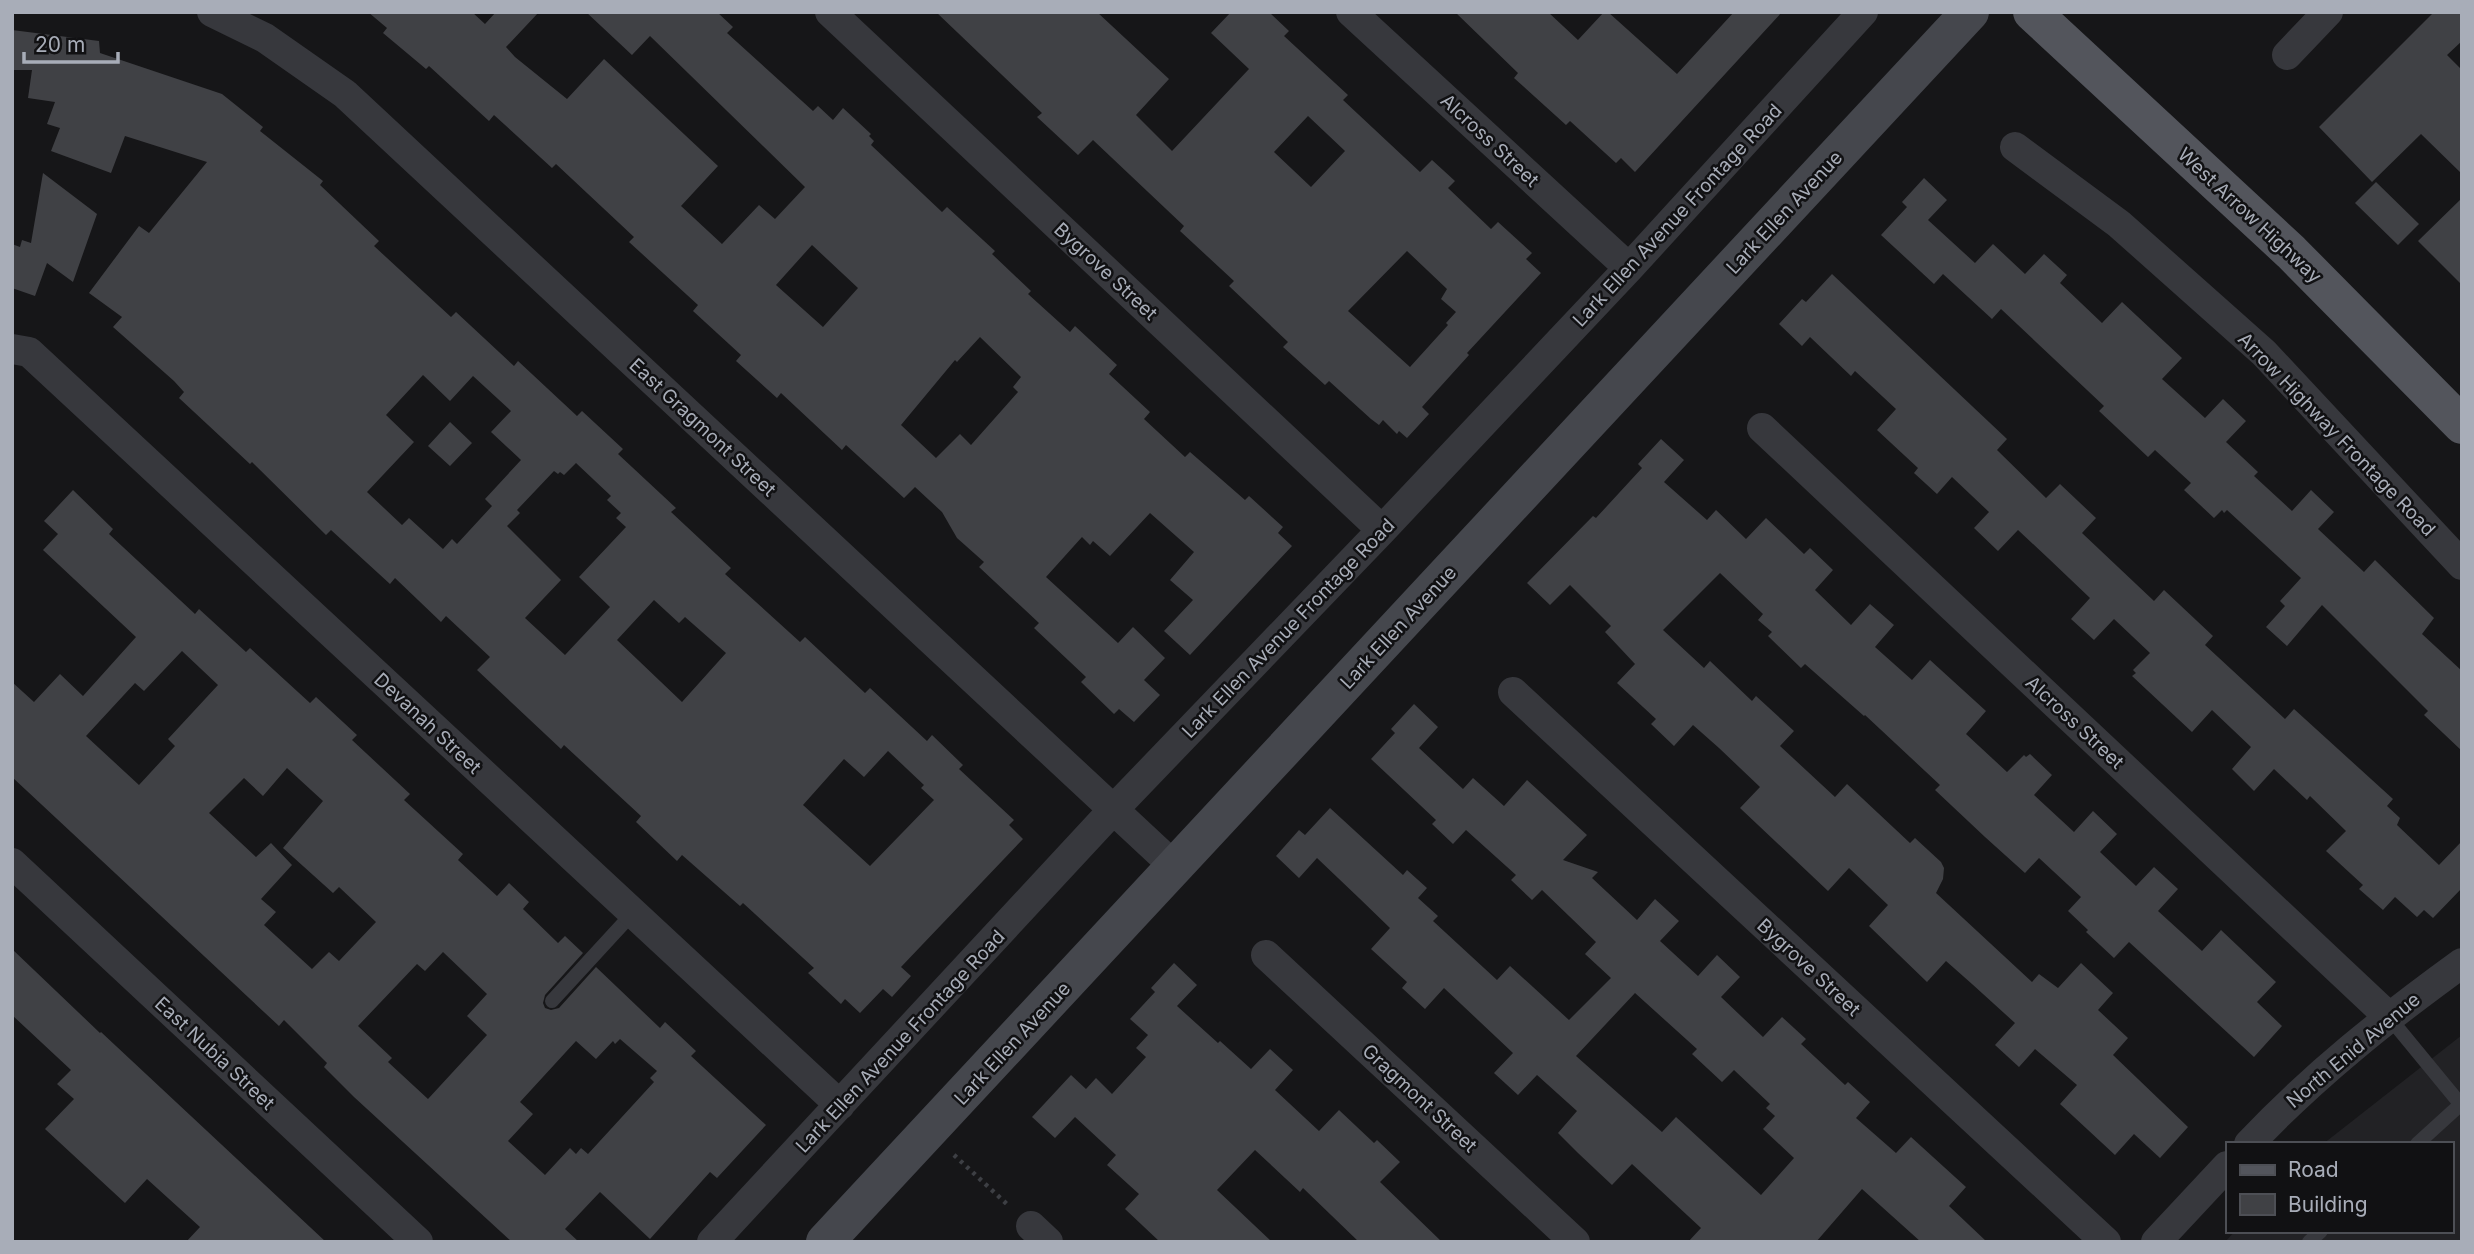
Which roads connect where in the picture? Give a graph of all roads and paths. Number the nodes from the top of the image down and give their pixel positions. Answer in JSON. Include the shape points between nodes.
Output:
{"nodes":[{"id":1,"x":212,"y":12,"type":"edge"},
{"id":2,"x":830,"y":12,"type":"edge"},
{"id":3,"x":1351,"y":12,"type":"edge"},
{"id":4,"x":1863,"y":12,"type":"edge"},
{"id":5,"x":1970,"y":12,"type":"edge"},
{"id":6,"x":2032,"y":12,"type":"edge"},
{"id":7,"x":2328,"y":12,"type":"edge"},
{"id":8,"x":2287,"y":55,"type":"dead end"},
{"id":9,"x":2015,"y":148,"type":"dead end"},
{"id":10,"x":1629,"y":268,"type":"junction"},
{"id":11,"x":12,"y":349,"type":"edge"},
{"id":12,"x":2462,"y":425,"type":"edge"},
{"id":13,"x":1762,"y":428,"type":"dead end"},
{"id":14,"x":1382,"y":530,"type":"junction"},
{"id":15,"x":2462,"y":565,"type":"edge"},
{"id":16,"x":1513,"y":692,"type":"dead end"},
{"id":17,"x":1113,"y":810,"type":"junction"},
{"id":18,"x":12,"y":863,"type":"edge"},
{"id":19,"x":1175,"y":867,"type":"junction"},
{"id":20,"x":632,"y":914,"type":"junction"},
{"id":21,"x":1266,"y":955,"type":"dead end"},
{"id":22,"x":2462,"y":963,"type":"edge"},
{"id":23,"x":552,"y":1001,"type":"dead end"},
{"id":24,"x":2388,"y":1016,"type":"junction"},
{"id":25,"x":840,"y":1105,"type":"junction"},
{"id":26,"x":2461,"y":1105,"type":"edge"},
{"id":27,"x":929,"y":1131,"type":"junction"},
{"id":28,"x":2251,"y":1142,"type":"edge"},
{"id":29,"x":2419,"y":1142,"type":"edge"},
{"id":30,"x":2226,"y":1167,"type":"edge"},
{"id":31,"x":1039,"y":1234,"type":"edge"},
{"id":32,"x":418,"y":1242,"type":"edge"},
{"id":33,"x":712,"y":1242,"type":"edge"},
{"id":34,"x":825,"y":1242,"type":"edge"},
{"id":35,"x":1575,"y":1242,"type":"edge"},
{"id":36,"x":2106,"y":1242,"type":"edge"},
{"id":37,"x":2156,"y":1242,"type":"edge"}],
"edges":[{"from":1,"to":17,"type":"street","name":"East Gragmont Street","via":[[265,38],[345,94]]},
{"from":2,"to":14,"type":"street","name":"Bygrove Street"},
{"from":3,"to":10,"type":"street","name":"Alcross Street"},
{"from":4,"to":10,"type":"street","name":"Lark Ellen Avenue Frontage Road"},
{"from":5,"to":19,"type":"street","name":"Lark Ellen Avenue"},
{"from":6,"to":12,"type":"main road","name":"West Arrow Highway","via":[[2291,251]]},
{"from":7,"to":8,"type":"street"},
{"from":9,"to":15,"type":"street","name":"Arrow Highway Frontage Road","via":[[2119,224],[2264,353]]},
{"from":10,"to":14,"type":"street","name":"Lark Ellen Avenue Frontage Road"},
{"from":11,"to":20,"type":"street","name":"Devanah Street","via":[[29,352]]},
{"from":13,"to":24,"type":"street","name":"Alcross Street"},
{"from":14,"to":17,"type":"street","name":"Lark Ellen Avenue Frontage Road"},
{"from":16,"to":36,"type":"street","name":"Bygrove Street"},
{"from":17,"to":19,"type":"street","name":"East Gragmont Street"},
{"from":17,"to":25,"type":"street","name":"Lark Ellen Avenue Frontage Road"},
{"from":18,"to":32,"type":"street","name":"East Nubia Street"},
{"from":19,"to":27,"type":"street","name":"Lark Ellen Avenue"},
{"from":20,"to":23,"type":"lane"},
{"from":20,"to":25,"type":"street","name":"Devanah Street"},
{"from":21,"to":35,"type":"street","name":"Gragmont Street"},
{"from":22,"to":24,"type":"street","name":"North Enid Avenue"},
{"from":24,"to":26,"type":"lane"},
{"from":24,"to":28,"type":"street","name":"North Enid Avenue"},
{"from":25,"to":33,"type":"street","name":"Lark Ellen Avenue Frontage Road"},
{"from":26,"to":29,"type":"lane"},
{"from":27,"to":31,"type":"path"},
{"from":27,"to":34,"type":"street","name":"Lark Ellen Avenue"},
{"from":30,"to":37,"type":"street"}]}
